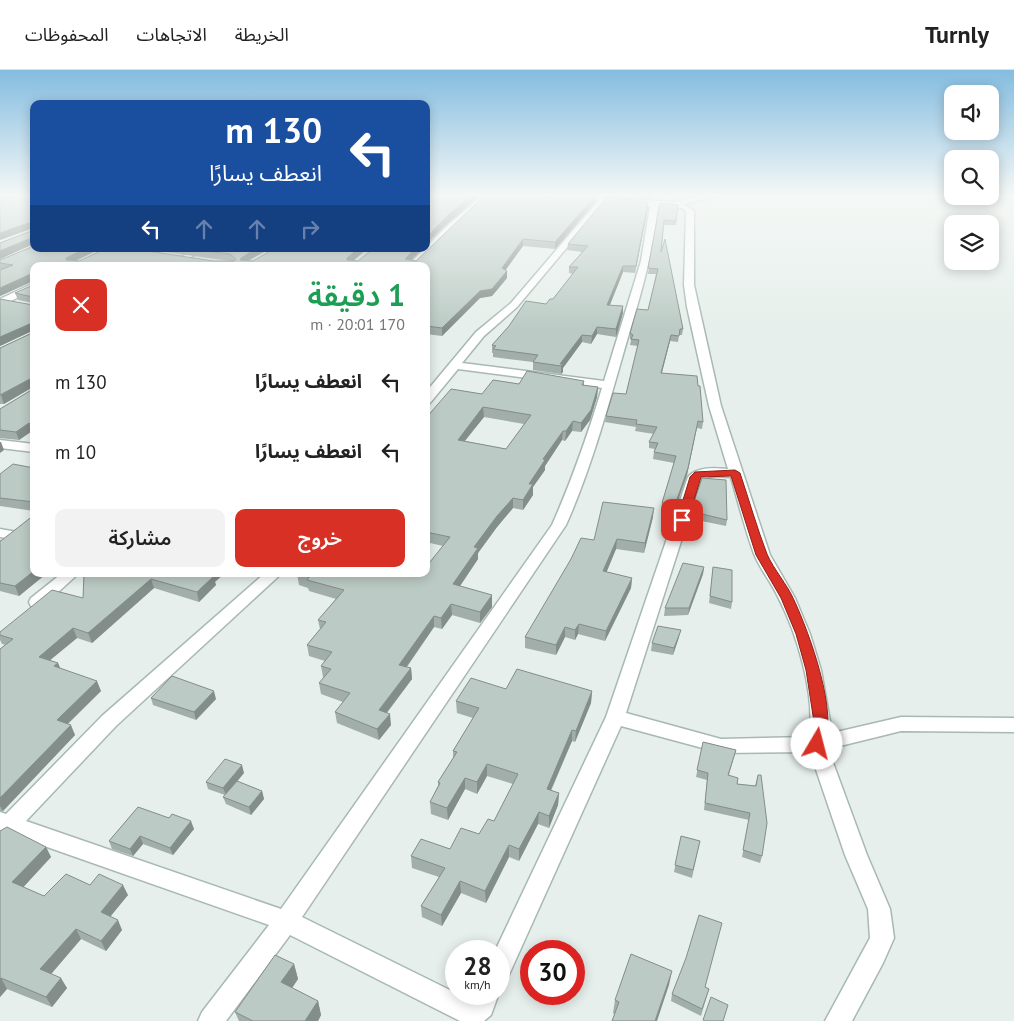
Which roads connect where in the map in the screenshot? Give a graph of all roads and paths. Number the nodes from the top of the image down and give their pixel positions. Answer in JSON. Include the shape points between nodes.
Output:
{"nodes":[{"id":1,"x":569,"y":240,"type":"edge"},
{"id":2,"x":649,"y":240,"type":"edge"},
{"id":3,"x":690,"y":240,"type":"edge"},
{"id":4,"x":195,"y":252,"type":"edge"},
{"id":5,"x":425,"y":252,"type":"edge"},
{"id":6,"x":164,"y":256,"type":"edge"},
{"id":7,"x":182,"y":259,"type":"junction"},
{"id":8,"x":176,"y":262,"type":"edge"},
{"id":9,"x":202,"y":262,"type":"edge"},
{"id":10,"x":415,"y":262,"type":"edge"},
{"id":11,"x":30,"y":288,"type":"edge"},
{"id":12,"x":1,"y":302,"type":"edge"},
{"id":13,"x":18,"y":305,"type":"edge"},
{"id":14,"x":456,"y":365,"type":"junction"},
{"id":15,"x":430,"y":382,"type":"edge"},
{"id":16,"x":439,"y":383,"type":"junction"},
{"id":17,"x":609,"y":385,"type":"junction"},
{"id":18,"x":430,"y":395,"type":"edge"},
{"id":19,"x":0,"y":444,"type":"edge"},
{"id":20,"x":28,"y":447,"type":"edge"},
{"id":21,"x":735,"y":473,"type":"junction"},
{"id":22,"x":27,"y":523,"type":"edge"},
{"id":23,"x":6,"y":534,"type":"edge"},
{"id":24,"x":0,"y":545,"type":"edge"},
{"id":25,"x":67,"y":577,"type":"edge"},
{"id":26,"x":270,"y":577,"type":"edge"},
{"id":27,"x":28,"y":611,"type":"edge"},
{"id":28,"x":615,"y":717,"type":"junction"},
{"id":29,"x":1014,"y":725,"type":"edge"},
{"id":30,"x":817,"y":744,"type":"junction"},
{"id":31,"x":3,"y":827,"type":"edge"},
{"id":32,"x":286,"y":921,"type":"junction"},
{"id":33,"x":510,"y":945,"type":"edge"},
{"id":34,"x":445,"y":1000,"type":"edge"},
{"id":35,"x":454,"y":1005,"type":"edge"},
{"id":36,"x":482,"y":1005,"type":"edge"},
{"id":37,"x":211,"y":1021,"type":"edge"},
{"id":38,"x":838,"y":1021,"type":"edge"}],
"edges":[{"from":1,"to":14,"type":"street","via":[[514,305],[480,334]]},
{"from":2,"to":17,"type":"street"},
{"from":3,"to":21,"type":"street","via":[[692,307],[715,406]]},
{"from":4,"to":7,"type":"street"},
{"from":5,"to":10,"type":"street"},
{"from":6,"to":7,"type":"street"},
{"from":7,"to":8,"type":"street"},
{"from":7,"to":9,"type":"street"},
{"from":11,"to":12,"type":"street"},
{"from":12,"to":13,"type":"street"},
{"from":14,"to":16,"type":"street"},
{"from":14,"to":17,"type":"street"},
{"from":15,"to":16,"type":"street"},
{"from":16,"to":18,"type":"street"},
{"from":17,"to":32,"type":"street","via":[[577,485],[559,525]]},
{"from":19,"to":20,"type":"street"},
{"from":21,"to":28,"type":"street","via":[[705,473],[695,477]]},
{"from":21,"to":30,"type":"street","via":[[762,555],[787,598],[802,634],[821,722]]},
{"from":22,"to":23,"type":"street"},
{"from":23,"to":24,"type":"street"},
{"from":25,"to":27,"type":"street"},
{"from":26,"to":31,"type":"street","via":[[110,721]]},
{"from":28,"to":30,"type":"street","via":[[721,746]]},
{"from":28,"to":33,"type":"street"},
{"from":29,"to":30,"type":"street","via":[[901,724]]},
{"from":30,"to":38,"type":"street","via":[[856,856],[879,909],[882,938]]},
{"from":31,"to":32,"type":"street"},
{"from":32,"to":34,"type":"street"},
{"from":32,"to":37,"type":"street"},
{"from":35,"to":36,"type":"street","via":[[475,1012]]}]}
